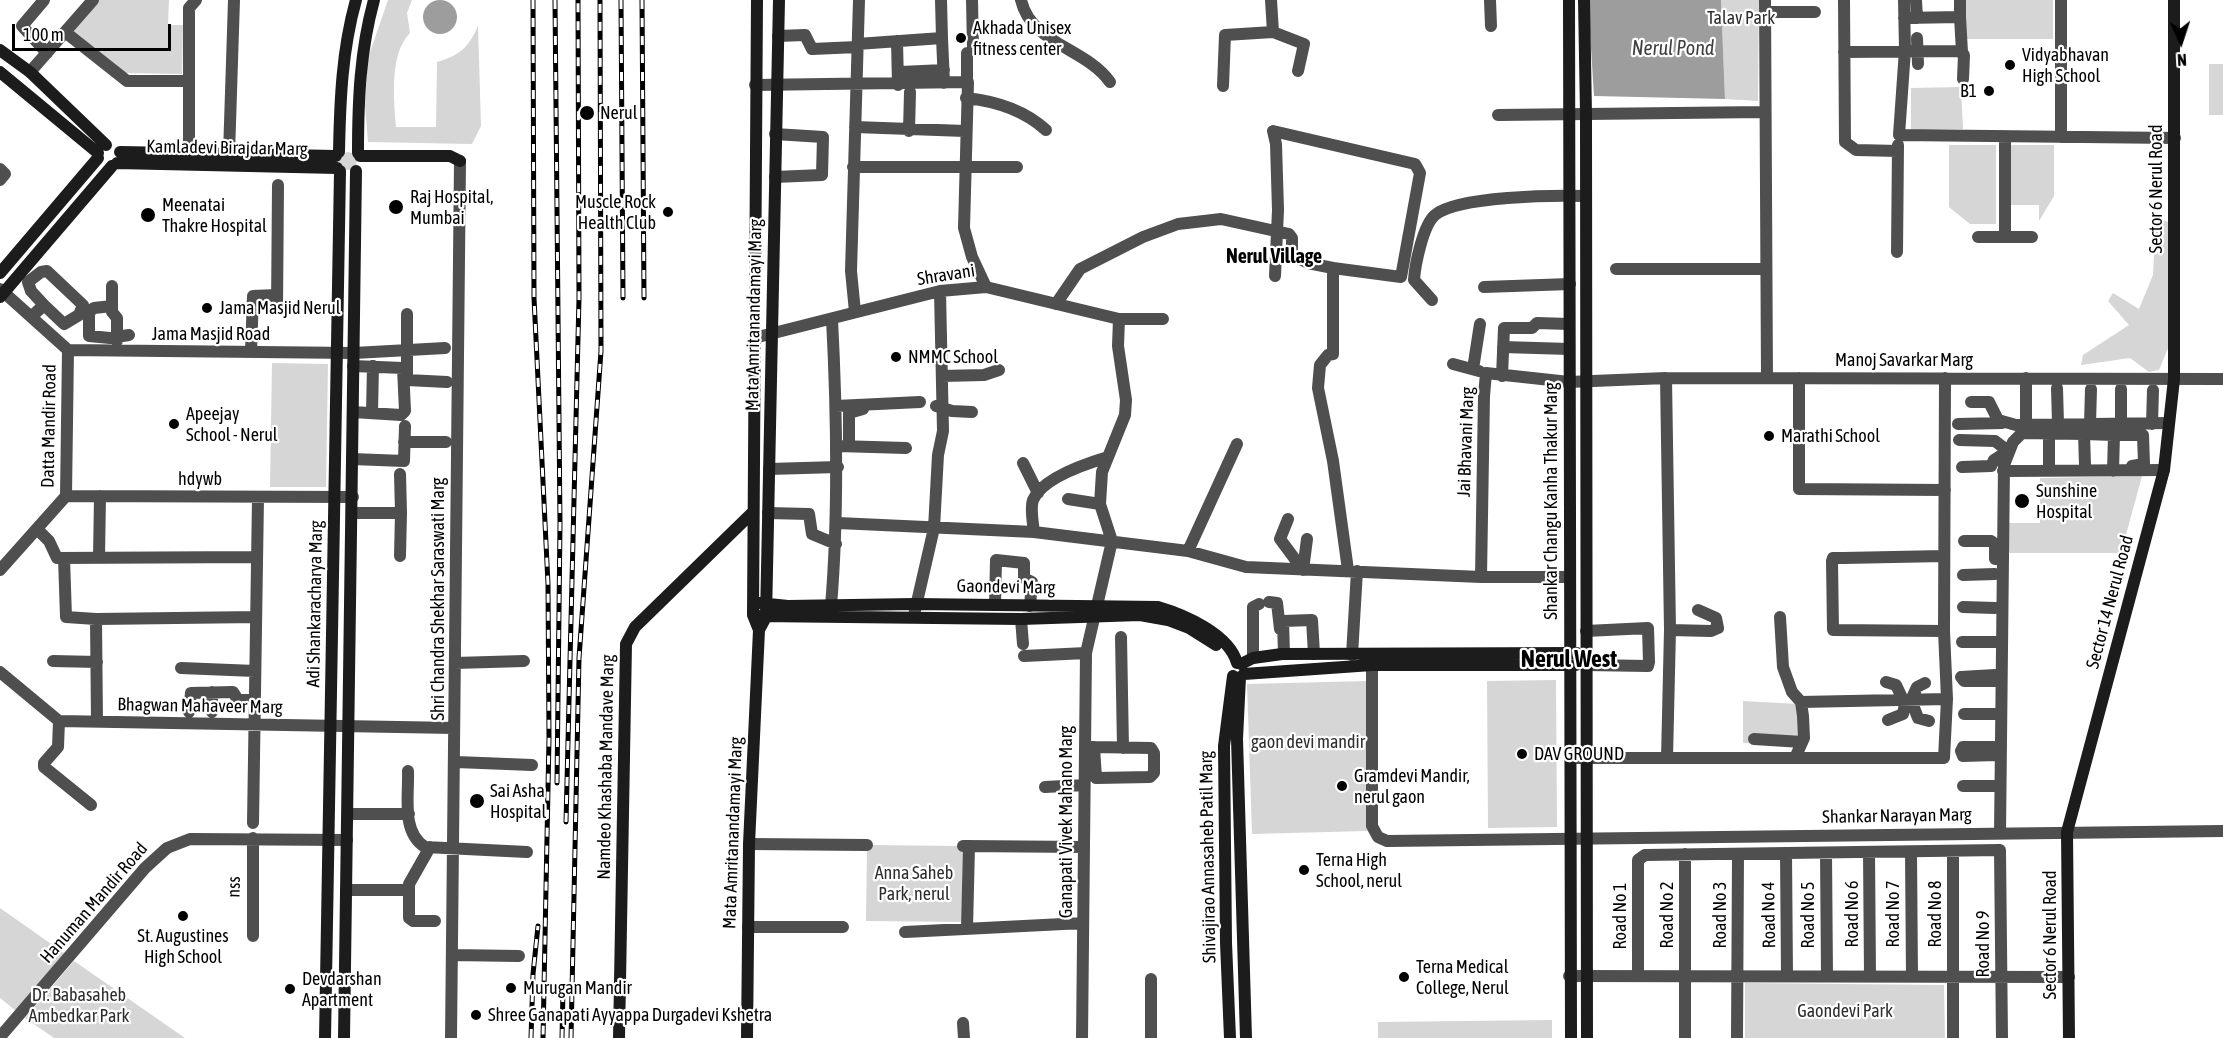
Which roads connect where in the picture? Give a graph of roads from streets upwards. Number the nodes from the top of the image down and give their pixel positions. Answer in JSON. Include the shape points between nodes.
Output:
{"nodes":[{"id":1,"x":44,"y":0,"type":"edge"},
{"id":2,"x":93,"y":0,"type":"edge"},
{"id":3,"x":196,"y":0,"type":"edge"},
{"id":4,"x":234,"y":0,"type":"edge"},
{"id":5,"x":356,"y":0,"type":"edge"},
{"id":6,"x":374,"y":0,"type":"edge"},
{"id":7,"x":757,"y":0,"type":"edge"},
{"id":8,"x":779,"y":0,"type":"edge"},
{"id":9,"x":859,"y":0,"type":"edge"},
{"id":10,"x":941,"y":0,"type":"edge"},
{"id":11,"x":972,"y":0,"type":"edge"},
{"id":12,"x":1022,"y":0,"type":"edge"},
{"id":13,"x":1271,"y":0,"type":"edge"},
{"id":14,"x":1490,"y":0,"type":"edge"},
{"id":15,"x":1569,"y":0,"type":"edge"},
{"id":16,"x":1584,"y":0,"type":"edge"},
{"id":17,"x":1844,"y":0,"type":"edge"},
{"id":18,"x":1904,"y":0,"type":"edge"},
{"id":19,"x":1916,"y":0,"type":"edge"},
{"id":20,"x":1960,"y":0,"type":"edge"},
{"id":21,"x":2061,"y":0,"type":"edge"},
{"id":22,"x":2174,"y":0,"type":"edge"},
{"id":23,"x":1765,"y":6,"type":"edge"},
{"id":24,"x":1815,"y":12,"type":"dead end"},
{"id":25,"x":1959,"y":17,"type":"junction"},
{"id":26,"x":1904,"y":18,"type":"junction"},
{"id":27,"x":1917,"y":18,"type":"junction"},
{"id":28,"x":1491,"y":26,"type":"dead end"},
{"id":29,"x":65,"y":32,"type":"junction"},
{"id":30,"x":1274,"y":32,"type":"junction"},
{"id":31,"x":778,"y":36,"type":"junction"},
{"id":32,"x":942,"y":38,"type":"junction"},
{"id":33,"x":897,"y":41,"type":"junction"},
{"id":34,"x":854,"y":46,"type":"junction"},
{"id":35,"x":1913,"y":46,"type":"junction"},
{"id":36,"x":0,"y":50,"type":"edge"},
{"id":37,"x":1844,"y":52,"type":"junction"},
{"id":38,"x":1962,"y":52,"type":"junction"},
{"id":39,"x":47,"y":53,"type":"junction"},
{"id":40,"x":946,"y":56,"type":"dead end"},
{"id":41,"x":849,"y":62,"type":"dead end"},
{"id":42,"x":1918,"y":64,"type":"dead end"},
{"id":43,"x":1298,"y":71,"type":"dead end"},
{"id":44,"x":0,"y":72,"type":"edge"},
{"id":45,"x":30,"y":72,"type":"junction"},
{"id":46,"x":902,"y":72,"type":"dead end"},
{"id":47,"x":945,"y":78,"type":"junction"},
{"id":48,"x":1963,"y":79,"type":"dead end"},
{"id":49,"x":189,"y":81,"type":"junction"},
{"id":50,"x":967,"y":82,"type":"junction"},
{"id":51,"x":1110,"y":82,"type":"dead end"},
{"id":52,"x":898,"y":84,"type":"junction"},
{"id":53,"x":755,"y":85,"type":"junction"},
{"id":54,"x":779,"y":86,"type":"junction"},
{"id":55,"x":856,"y":86,"type":"junction"},
{"id":56,"x":1223,"y":86,"type":"dead end"},
{"id":57,"x":910,"y":92,"type":"dead end"},
{"id":58,"x":966,"y":98,"type":"junction"},
{"id":59,"x":1764,"y":112,"type":"junction"},
{"id":60,"x":1569,"y":113,"type":"junction"},
{"id":61,"x":1586,"y":114,"type":"junction"},
{"id":62,"x":1498,"y":115,"type":"dead end"},
{"id":63,"x":883,"y":122,"type":"dead end"},
{"id":64,"x":909,"y":126,"type":"junction"},
{"id":65,"x":855,"y":127,"type":"junction"},
{"id":66,"x":1046,"y":130,"type":"dead end"},
{"id":67,"x":965,"y":131,"type":"junction"},
{"id":68,"x":775,"y":134,"type":"junction"},
{"id":69,"x":1899,"y":135,"type":"junction"},
{"id":70,"x":2005,"y":137,"type":"junction"},
{"id":71,"x":2061,"y":137,"type":"junction"},
{"id":72,"x":2175,"y":138,"type":"junction"},
{"id":73,"x":1898,"y":151,"type":"junction"},
{"id":74,"x":101,"y":152,"type":"junction"},
{"id":75,"x":189,"y":153,"type":"junction"},
{"id":76,"x":229,"y":154,"type":"junction"},
{"id":77,"x":116,"y":160,"type":"junction"},
{"id":78,"x":359,"y":161,"type":"junction"},
{"id":79,"x":338,"y":162,"type":"junction"},
{"id":80,"x":853,"y":167,"type":"junction"},
{"id":81,"x":967,"y":167,"type":"junction"},
{"id":82,"x":1017,"y":167,"type":"dead end"},
{"id":83,"x":775,"y":177,"type":"junction"},
{"id":84,"x":278,"y":185,"type":"dead end"},
{"id":85,"x":1571,"y":196,"type":"junction"},
{"id":86,"x":1586,"y":196,"type":"junction"},
{"id":87,"x":1275,"y":231,"type":"junction"},
{"id":88,"x":1978,"y":237,"type":"dead end"},
{"id":89,"x":2005,"y":237,"type":"junction"},
{"id":90,"x":2032,"y":237,"type":"dead end"},
{"id":91,"x":1897,"y":252,"type":"dead end"},
{"id":92,"x":1333,"y":268,"type":"junction"},
{"id":93,"x":1616,"y":269,"type":"dead end"},
{"id":94,"x":1765,"y":269,"type":"junction"},
{"id":95,"x":0,"y":273,"type":"edge"},
{"id":96,"x":1275,"y":276,"type":"dead end"},
{"id":97,"x":1570,"y":284,"type":"junction"},
{"id":98,"x":112,"y":286,"type":"dead end"},
{"id":99,"x":986,"y":287,"type":"junction"},
{"id":100,"x":1484,"y":287,"type":"dead end"},
{"id":101,"x":940,"y":291,"type":"junction"},
{"id":102,"x":1,"y":292,"type":"edge"},
{"id":103,"x":277,"y":295,"type":"junction"},
{"id":104,"x":1432,"y":300,"type":"dead end"},
{"id":105,"x":44,"y":304,"type":"junction"},
{"id":106,"x":1056,"y":304,"type":"junction"},
{"id":107,"x":112,"y":306,"type":"junction"},
{"id":108,"x":277,"y":308,"type":"dead end"},
{"id":109,"x":855,"y":312,"type":"junction"},
{"id":110,"x":406,"y":314,"type":"dead end"},
{"id":111,"x":31,"y":317,"type":"junction"},
{"id":112,"x":832,"y":319,"type":"junction"},
{"id":113,"x":1119,"y":319,"type":"junction"},
{"id":114,"x":1163,"y":319,"type":"dead end"},
{"id":115,"x":1480,"y":324,"type":"dead end"},
{"id":116,"x":1569,"y":324,"type":"junction"},
{"id":117,"x":771,"y":334,"type":"junction"},
{"id":118,"x":123,"y":335,"type":"junction"},
{"id":119,"x":754,"y":338,"type":"junction"},
{"id":120,"x":1503,"y":347,"type":"junction"},
{"id":121,"x":445,"y":348,"type":"dead end"},
{"id":122,"x":1569,"y":349,"type":"junction"},
{"id":123,"x":68,"y":350,"type":"junction"},
{"id":124,"x":407,"y":350,"type":"junction"},
{"id":125,"x":117,"y":351,"type":"junction"},
{"id":126,"x":251,"y":352,"type":"junction"},
{"id":127,"x":337,"y":352,"type":"junction"},
{"id":128,"x":354,"y":352,"type":"junction"},
{"id":129,"x":1454,"y":364,"type":"dead end"},
{"id":130,"x":353,"y":366,"type":"junction"},
{"id":131,"x":373,"y":366,"type":"junction"},
{"id":132,"x":1473,"y":369,"type":"junction"},
{"id":133,"x":999,"y":370,"type":"dead end"},
{"id":134,"x":1486,"y":373,"type":"junction"},
{"id":135,"x":942,"y":376,"type":"junction"},
{"id":136,"x":1503,"y":376,"type":"junction"},
{"id":137,"x":1666,"y":378,"type":"junction"},
{"id":138,"x":1767,"y":378,"type":"junction"},
{"id":139,"x":1799,"y":378,"type":"junction"},
{"id":140,"x":1945,"y":378,"type":"junction"},
{"id":141,"x":2026,"y":378,"type":"junction"},
{"id":142,"x":2174,"y":379,"type":"junction"},
{"id":143,"x":2223,"y":379,"type":"edge"},
{"id":144,"x":1586,"y":381,"type":"junction"},
{"id":145,"x":447,"y":382,"type":"dead end"},
{"id":146,"x":1569,"y":382,"type":"junction"},
{"id":147,"x":2058,"y":388,"type":"dead end"},
{"id":148,"x":2091,"y":389,"type":"dead end"},
{"id":149,"x":2121,"y":389,"type":"dead end"},
{"id":150,"x":2152,"y":390,"type":"dead end"},
{"id":151,"x":920,"y":402,"type":"dead end"},
{"id":152,"x":1971,"y":402,"type":"dead end"},
{"id":153,"x":836,"y":406,"type":"junction"},
{"id":154,"x":939,"y":406,"type":"junction"},
{"id":155,"x":851,"y":408,"type":"junction"},
{"id":156,"x":353,"y":412,"type":"junction"},
{"id":157,"x":972,"y":412,"type":"dead end"},
{"id":158,"x":372,"y":413,"type":"junction"},
{"id":159,"x":2002,"y":423,"type":"junction"},
{"id":160,"x":2169,"y":423,"type":"junction"},
{"id":161,"x":1958,"y":424,"type":"dead end"},
{"id":162,"x":2152,"y":424,"type":"junction"},
{"id":163,"x":2026,"y":425,"type":"junction"},
{"id":164,"x":405,"y":426,"type":"dead end"},
{"id":165,"x":2053,"y":429,"type":"junction"},
{"id":166,"x":2117,"y":429,"type":"junction"},
{"id":167,"x":2084,"y":430,"type":"junction"},
{"id":168,"x":1959,"y":440,"type":"dead end"},
{"id":169,"x":404,"y":442,"type":"junction"},
{"id":170,"x":446,"y":442,"type":"dead end"},
{"id":171,"x":843,"y":443,"type":"junction"},
{"id":172,"x":1238,"y":444,"type":"dead end"},
{"id":173,"x":906,"y":448,"type":"dead end"},
{"id":174,"x":2008,"y":451,"type":"junction"},
{"id":175,"x":1108,"y":457,"type":"junction"},
{"id":176,"x":352,"y":459,"type":"junction"},
{"id":177,"x":404,"y":461,"type":"junction"},
{"id":178,"x":1023,"y":463,"type":"dead end"},
{"id":179,"x":2081,"y":465,"type":"dead end"},
{"id":180,"x":1962,"y":467,"type":"dead end"},
{"id":181,"x":835,"y":468,"type":"junction"},
{"id":182,"x":2113,"y":468,"type":"junction"},
{"id":183,"x":769,"y":469,"type":"junction"},
{"id":184,"x":2164,"y":470,"type":"junction"},
{"id":185,"x":2003,"y":471,"type":"junction"},
{"id":186,"x":2049,"y":471,"type":"junction"},
{"id":187,"x":1945,"y":490,"type":"junction"},
{"id":188,"x":1038,"y":493,"type":"junction"},
{"id":189,"x":66,"y":496,"type":"junction"},
{"id":190,"x":100,"y":496,"type":"junction"},
{"id":191,"x":258,"y":498,"type":"junction"},
{"id":192,"x":335,"y":498,"type":"junction"},
{"id":193,"x":352,"y":498,"type":"junction"},
{"id":194,"x":1068,"y":499,"type":"dead end"},
{"id":195,"x":1100,"y":504,"type":"junction"},
{"id":196,"x":753,"y":512,"type":"junction"},
{"id":197,"x":353,"y":513,"type":"junction"},
{"id":198,"x":400,"y":513,"type":"junction"},
{"id":199,"x":768,"y":513,"type":"junction"},
{"id":200,"x":1288,"y":519,"type":"dead end"},
{"id":201,"x":838,"y":523,"type":"junction"},
{"id":202,"x":934,"y":528,"type":"junction"},
{"id":203,"x":36,"y":529,"type":"junction"},
{"id":204,"x":1034,"y":532,"type":"junction"},
{"id":205,"x":1307,"y":539,"type":"dead end"},
{"id":206,"x":1964,"y":540,"type":"dead end"},
{"id":207,"x":1112,"y":541,"type":"junction"},
{"id":208,"x":834,"y":543,"type":"junction"},
{"id":209,"x":1188,"y":551,"type":"junction"},
{"id":210,"x":257,"y":556,"type":"junction"},
{"id":211,"x":400,"y":556,"type":"dead end"},
{"id":212,"x":1944,"y":556,"type":"junction"},
{"id":213,"x":64,"y":558,"type":"junction"},
{"id":214,"x":99,"y":558,"type":"junction"},
{"id":215,"x":0,"y":570,"type":"edge"},
{"id":216,"x":1303,"y":570,"type":"junction"},
{"id":217,"x":1352,"y":571,"type":"junction"},
{"id":218,"x":1963,"y":574,"type":"dead end"},
{"id":219,"x":1995,"y":574,"type":"junction"},
{"id":220,"x":1481,"y":577,"type":"junction"},
{"id":221,"x":1568,"y":577,"type":"junction"},
{"id":222,"x":1569,"y":592,"type":"junction"},
{"id":223,"x":1587,"y":592,"type":"junction"},
{"id":224,"x":766,"y":603,"type":"junction"},
{"id":225,"x":995,"y":605,"type":"junction"},
{"id":226,"x":831,"y":606,"type":"junction"},
{"id":227,"x":1030,"y":606,"type":"junction"},
{"id":228,"x":1963,"y":608,"type":"dead end"},
{"id":229,"x":1995,"y":608,"type":"junction"},
{"id":230,"x":753,"y":609,"type":"junction"},
{"id":231,"x":915,"y":610,"type":"junction"},
{"id":232,"x":1698,"y":610,"type":"dead end"},
{"id":233,"x":1095,"y":612,"type":"junction"},
{"id":234,"x":256,"y":617,"type":"junction"},
{"id":235,"x":766,"y":617,"type":"junction"},
{"id":236,"x":1780,"y":617,"type":"dead end"},
{"id":237,"x":96,"y":619,"type":"junction"},
{"id":238,"x":1021,"y":619,"type":"junction"},
{"id":239,"x":759,"y":630,"type":"junction"},
{"id":240,"x":1670,"y":630,"type":"junction"},
{"id":241,"x":1587,"y":631,"type":"junction"},
{"id":242,"x":1944,"y":631,"type":"junction"},
{"id":243,"x":1121,"y":637,"type":"dead end"},
{"id":244,"x":1962,"y":642,"type":"dead end"},
{"id":245,"x":1999,"y":642,"type":"junction"},
{"id":246,"x":1086,"y":653,"type":"junction"},
{"id":247,"x":1283,"y":654,"type":"junction"},
{"id":248,"x":1314,"y":654,"type":"junction"},
{"id":249,"x":1352,"y":655,"type":"junction"},
{"id":250,"x":1253,"y":658,"type":"junction"},
{"id":251,"x":1570,"y":659,"type":"junction"},
{"id":252,"x":1587,"y":659,"type":"junction"},
{"id":253,"x":53,"y":661,"type":"dead end"},
{"id":254,"x":524,"y":661,"type":"dead end"},
{"id":255,"x":97,"y":662,"type":"junction"},
{"id":256,"x":455,"y":663,"type":"junction"},
{"id":257,"x":1372,"y":665,"type":"junction"},
{"id":258,"x":181,"y":668,"type":"dead end"},
{"id":259,"x":1238,"y":670,"type":"junction"},
{"id":260,"x":255,"y":671,"type":"junction"},
{"id":261,"x":1,"y":675,"type":"edge"},
{"id":262,"x":1886,"y":682,"type":"dead end"},
{"id":263,"x":1925,"y":683,"type":"dead end"},
{"id":264,"x":212,"y":692,"type":"junction"},
{"id":265,"x":1947,"y":699,"type":"junction"},
{"id":266,"x":255,"y":700,"type":"junction"},
{"id":267,"x":1908,"y":700,"type":"junction"},
{"id":268,"x":1801,"y":702,"type":"junction"},
{"id":269,"x":189,"y":711,"type":"dead end"},
{"id":270,"x":212,"y":712,"type":"dead end"},
{"id":271,"x":1964,"y":714,"type":"dead end"},
{"id":272,"x":1998,"y":714,"type":"junction"},
{"id":273,"x":1888,"y":720,"type":"dead end"},
{"id":274,"x":59,"y":721,"type":"junction"},
{"id":275,"x":1929,"y":721,"type":"dead end"},
{"id":276,"x":97,"y":722,"type":"junction"},
{"id":277,"x":255,"y":725,"type":"junction"},
{"id":278,"x":331,"y":726,"type":"junction"},
{"id":279,"x":349,"y":726,"type":"junction"},
{"id":280,"x":454,"y":728,"type":"junction"},
{"id":281,"x":1754,"y":739,"type":"dead end"},
{"id":282,"x":1802,"y":742,"type":"junction"},
{"id":283,"x":1089,"y":747,"type":"junction"},
{"id":284,"x":1123,"y":748,"type":"junction"},
{"id":285,"x":1571,"y":758,"type":"junction"},
{"id":286,"x":1587,"y":758,"type":"junction"},
{"id":287,"x":1667,"y":758,"type":"junction"},
{"id":288,"x":1795,"y":758,"type":"junction"},
{"id":289,"x":456,"y":760,"type":"junction"},
{"id":290,"x":528,"y":762,"type":"dead end"},
{"id":291,"x":408,"y":771,"type":"dead end"},
{"id":292,"x":1084,"y":785,"type":"junction"},
{"id":293,"x":1963,"y":786,"type":"dead end"},
{"id":294,"x":1995,"y":786,"type":"junction"},
{"id":295,"x":1045,"y":788,"type":"dead end"},
{"id":296,"x":91,"y":805,"type":"dead end"},
{"id":297,"x":348,"y":814,"type":"junction"},
{"id":298,"x":409,"y":814,"type":"junction"},
{"id":299,"x":252,"y":823,"type":"dead end"},
{"id":300,"x":1998,"y":827,"type":"junction"},
{"id":301,"x":2223,"y":831,"type":"edge"},
{"id":302,"x":2067,"y":832,"type":"junction"},
{"id":303,"x":1571,"y":837,"type":"junction"},
{"id":304,"x":1586,"y":837,"type":"junction"},
{"id":305,"x":253,"y":838,"type":"junction"},
{"id":306,"x":328,"y":840,"type":"junction"},
{"id":307,"x":347,"y":840,"type":"junction"},
{"id":308,"x":749,"y":844,"type":"junction"},
{"id":309,"x":867,"y":845,"type":"dead end"},
{"id":310,"x":430,"y":847,"type":"junction"},
{"id":311,"x":1084,"y":847,"type":"junction"},
{"id":312,"x":454,"y":848,"type":"junction"},
{"id":313,"x":1953,"y":851,"type":"junction"},
{"id":314,"x":527,"y":852,"type":"dead end"},
{"id":315,"x":1826,"y":852,"type":"junction"},
{"id":316,"x":1869,"y":852,"type":"junction"},
{"id":317,"x":1911,"y":852,"type":"junction"},
{"id":318,"x":1786,"y":853,"type":"junction"},
{"id":319,"x":1685,"y":854,"type":"junction"},
{"id":320,"x":1738,"y":854,"type":"junction"},
{"id":321,"x":346,"y":890,"type":"junction"},
{"id":322,"x":409,"y":890,"type":"junction"},
{"id":323,"x":435,"y":921,"type":"dead end"},
{"id":324,"x":1083,"y":923,"type":"junction"},
{"id":325,"x":748,"y":927,"type":"junction"},
{"id":326,"x":843,"y":927,"type":"dead end"},
{"id":327,"x":967,"y":928,"type":"junction"},
{"id":328,"x":905,"y":932,"type":"dead end"},
{"id":329,"x":253,"y":936,"type":"dead end"},
{"id":330,"x":452,"y":955,"type":"junction"},
{"id":331,"x":519,"y":956,"type":"dead end"},
{"id":332,"x":1569,"y":976,"type":"junction"},
{"id":333,"x":1587,"y":976,"type":"junction"},
{"id":334,"x":1638,"y":976,"type":"junction"},
{"id":335,"x":1685,"y":976,"type":"junction"},
{"id":336,"x":1737,"y":976,"type":"junction"},
{"id":337,"x":1787,"y":976,"type":"junction"},
{"id":338,"x":1827,"y":976,"type":"junction"},
{"id":339,"x":1870,"y":976,"type":"junction"},
{"id":340,"x":1911,"y":976,"type":"junction"},
{"id":341,"x":1953,"y":976,"type":"junction"},
{"id":342,"x":2001,"y":977,"type":"junction"},
{"id":343,"x":2069,"y":977,"type":"junction"},
{"id":344,"x":1151,"y":979,"type":"dead end"},
{"id":345,"x":963,"y":1023,"type":"dead end"},
{"id":346,"x":0,"y":1037,"type":"edge"},
{"id":347,"x":325,"y":1038,"type":"edge"},
{"id":348,"x":344,"y":1038,"type":"edge"},
{"id":349,"x":451,"y":1038,"type":"edge"},
{"id":350,"x":619,"y":1038,"type":"edge"},
{"id":351,"x":747,"y":1038,"type":"edge"},
{"id":352,"x":964,"y":1038,"type":"edge"},
{"id":353,"x":1082,"y":1038,"type":"edge"},
{"id":354,"x":1150,"y":1038,"type":"edge"},
{"id":355,"x":1230,"y":1038,"type":"edge"},
{"id":356,"x":1246,"y":1038,"type":"edge"},
{"id":357,"x":1571,"y":1038,"type":"edge"},
{"id":358,"x":1587,"y":1038,"type":"edge"},
{"id":359,"x":1686,"y":1038,"type":"edge"},
{"id":360,"x":1737,"y":1038,"type":"edge"},
{"id":361,"x":1953,"y":1038,"type":"edge"},
{"id":362,"x":2002,"y":1038,"type":"edge"},
{"id":363,"x":2069,"y":1038,"type":"edge"}],
"edges":[{"from":1,"to":39,"type":"street","via":[[22,26]]},
{"from":2,"to":29,"type":"street"},
{"from":3,"to":49,"type":"street","via":[[189,8]]},
{"from":4,"to":76,"type":"street"},
{"from":5,"to":79,"type":"street","name":"Adi Shankaracharya Marg","via":[[348,30],[341,91]]},
{"from":6,"to":78,"type":"street","name":"Adi Shankaracharya Marg","via":[[365,32],[358,92]]},
{"from":7,"to":53,"type":"street","name":"Mata Amritanandamayi Marg"},
{"from":8,"to":31,"type":"street","name":"Mata Amritanandamayi Marg"},
{"from":9,"to":34,"type":"street"},
{"from":10,"to":32,"type":"street"},
{"from":11,"to":50,"type":"street"},
{"from":12,"to":51,"type":"street","via":[[1023,9],[1035,27],[1100,68]]},
{"from":13,"to":30,"type":"street"},
{"from":14,"to":28,"type":"street"},
{"from":15,"to":60,"type":"street","name":"Shankar Changu Kanha Thakur Marg"},
{"from":16,"to":61,"type":"street","name":"Shankar Changu Kanha Thakur Marg"},
{"from":17,"to":37,"type":"street"},
{"from":18,"to":26,"type":"street"},
{"from":19,"to":27,"type":"street"},
{"from":20,"to":25,"type":"street"},
{"from":21,"to":71,"type":"street"},
{"from":22,"to":72,"type":"street","name":"Sector 6 Nerul Road"},
{"from":23,"to":24,"type":"street"},
{"from":23,"to":59,"type":"street"},
{"from":25,"to":27,"type":"street"},
{"from":25,"to":38,"type":"street"},
{"from":26,"to":27,"type":"street"},
{"from":26,"to":35,"type":"street"},
{"from":29,"to":39,"type":"street"},
{"from":29,"to":49,"type":"street","via":[[127,81]]},
{"from":30,"to":43,"type":"street","via":[[1304,44]]},
{"from":30,"to":56,"type":"street","via":[[1225,35]]},
{"from":31,"to":34,"type":"street","via":[[806,35],[812,49]]},
{"from":31,"to":54,"type":"street","name":"Mata Amritanandamayi Marg"},
{"from":32,"to":33,"type":"street"},
{"from":32,"to":47,"type":"street"},
{"from":33,"to":34,"type":"street"},
{"from":33,"to":52,"type":"street"},
{"from":34,"to":41,"type":"street"},
{"from":34,"to":55,"type":"street"},
{"from":35,"to":37,"type":"street"},
{"from":35,"to":38,"type":"street"},
{"from":35,"to":42,"type":"street"},
{"from":35,"to":69,"type":"street"},
{"from":36,"to":45,"type":"street"},
{"from":37,"to":73,"type":"street","via":[[1845,142],[1856,150]]},
{"from":38,"to":48,"type":"street"},
{"from":39,"to":45,"type":"street"},
{"from":40,"to":47,"type":"street"},
{"from":44,"to":74,"type":"street"},
{"from":45,"to":74,"type":"street"},
{"from":46,"to":47,"type":"street"},
{"from":47,"to":50,"type":"street"},
{"from":47,"to":52,"type":"street"},
{"from":49,"to":75,"type":"street"},
{"from":50,"to":58,"type":"street"},
{"from":52,"to":55,"type":"street"},
{"from":53,"to":54,"type":"street"},
{"from":53,"to":119,"type":"street","name":"Mata Amritanandamayi Marg"},
{"from":54,"to":55,"type":"street"},
{"from":54,"to":68,"type":"street","name":"Mata Amritanandamayi Marg"},
{"from":55,"to":65,"type":"street"},
{"from":57,"to":64,"type":"street"},
{"from":58,"to":66,"type":"street","via":[[995,102],[1036,121]]},
{"from":58,"to":67,"type":"street"},
{"from":59,"to":61,"type":"street"},
{"from":59,"to":94,"type":"street"},
{"from":60,"to":61,"type":"street"},
{"from":60,"to":62,"type":"street"},
{"from":60,"to":85,"type":"street","name":"Shankar Changu Kanha Thakur Marg"},
{"from":61,"to":86,"type":"street","name":"Shankar Changu Kanha Thakur Marg"},
{"from":63,"to":64,"type":"street"},
{"from":64,"to":65,"type":"street"},
{"from":64,"to":67,"type":"street"},
{"from":65,"to":80,"type":"street"},
{"from":67,"to":81,"type":"street"},
{"from":68,"to":83,"type":"street","name":"Mata Amritanandamayi Marg"},
{"from":68,"to":83,"type":"street","via":[[823,136],[822,175]]},
{"from":69,"to":70,"type":"street"},
{"from":69,"to":73,"type":"street"},
{"from":70,"to":71,"type":"street"},
{"from":70,"to":89,"type":"street"},
{"from":71,"to":72,"type":"street"},
{"from":72,"to":142,"type":"street","name":"Sector 6 Nerul Road"},
{"from":73,"to":91,"type":"street"},
{"from":74,"to":77,"type":"street","via":[[105,166]]},
{"from":74,"to":77,"type":"street","via":[[116,146]]},
{"from":74,"to":95,"type":"street"},
{"from":75,"to":76,"type":"street","name":"Kamladevi Birajdar Marg"},
{"from":75,"to":77,"type":"street","name":"Kamladevi Birajdar Marg"},
{"from":76,"to":79,"type":"street","name":"Kamladevi Birajdar Marg"},
{"from":77,"to":79,"type":"street","name":"Kamladevi Birajdar Marg"},
{"from":77,"to":102,"type":"street"},
{"from":78,"to":79,"type":"street","via":[[348,174]]},
{"from":78,"to":79,"type":"street","via":[[346,148]]},
{"from":78,"to":128,"type":"street","name":"Adi Shankaracharya Marg"},
{"from":78,"to":256,"type":"street","name":"Shri Chandra Shekhar Saraswati Marg","via":[[450,156],[460,161]]},
{"from":79,"to":127,"type":"street","name":"Adi Shankaracharya Marg"},
{"from":80,"to":81,"type":"street"},
{"from":80,"to":109,"type":"street","via":[[851,296]]},
{"from":81,"to":82,"type":"street"},
{"from":81,"to":99,"type":"street","via":[[964,228]]},
{"from":83,"to":117,"type":"street","name":"Mata Amritanandamayi Marg"},
{"from":84,"to":103,"type":"street"},
{"from":85,"to":86,"type":"street"},
{"from":85,"to":97,"type":"street","name":"Shankar Changu Kanha Thakur Marg"},
{"from":85,"to":104,"type":"street","via":[[1478,201],[1446,208],[1435,215],[1419,251],[1414,280]]},
{"from":86,"to":144,"type":"street","name":"Shankar Changu Kanha Thakur Marg"},
{"from":87,"to":92,"type":"street","via":[[1292,238],[1292,255]]},
{"from":87,"to":92,"type":"street","via":[[1278,199],[1273,131],[1415,164],[1420,173],[1401,276]]},
{"from":87,"to":96,"type":"street"},
{"from":87,"to":106,"type":"street","via":[[1221,219],[1178,224],[1080,269]]},
{"from":88,"to":89,"type":"street"},
{"from":89,"to":90,"type":"street"},
{"from":92,"to":217,"type":"street","via":[[1333,354],[1320,365],[1318,388]]},
{"from":93,"to":94,"type":"street"},
{"from":94,"to":138,"type":"street"},
{"from":97,"to":100,"type":"street"},
{"from":97,"to":116,"type":"street","name":"Shankar Changu Kanha Thakur Marg"},
{"from":98,"to":107,"type":"street"},
{"from":99,"to":101,"type":"street","name":"Shravani"},
{"from":99,"to":106,"type":"street","name":"Shravani"},
{"from":101,"to":109,"type":"street","name":"Shravani"},
{"from":101,"to":135,"type":"street"},
{"from":102,"to":111,"type":"street","name":"Datta Mandir Road"},
{"from":103,"to":108,"type":"street"},
{"from":103,"to":126,"type":"street","via":[[253,296]]},
{"from":105,"to":105,"type":"street","via":[[28,282],[47,271],[83,305],[79,315],[64,324]]},
{"from":105,"to":111,"type":"street"},
{"from":106,"to":113,"type":"street","name":"Shravani"},
{"from":107,"to":118,"type":"street"},
{"from":107,"to":118,"type":"street","via":[[89,312],[89,336]]},
{"from":109,"to":112,"type":"street","name":"Shravani"},
{"from":110,"to":124,"type":"street"},
{"from":111,"to":123,"type":"street","name":"Datta Mandir Road"},
{"from":112,"to":117,"type":"street","name":"Shravani"},
{"from":112,"to":153,"type":"street"},
{"from":113,"to":114,"type":"street","name":"Shravani"},
{"from":113,"to":175,"type":"street","via":[[1125,415]]},
{"from":115,"to":132,"type":"street"},
{"from":116,"to":120,"type":"street","via":[[1506,327]]},
{"from":116,"to":122,"type":"street","name":"Shankar Changu Kanha Thakur Marg"},
{"from":117,"to":119,"type":"street","name":"Shravani"},
{"from":117,"to":183,"type":"street","name":"Mata Amritanandamayi Marg"},
{"from":118,"to":125,"type":"street"},
{"from":119,"to":196,"type":"street","name":"Mata Amritanandamayi Marg"},
{"from":120,"to":122,"type":"street"},
{"from":120,"to":136,"type":"street"},
{"from":121,"to":124,"type":"street","name":"Jama Masjid Road"},
{"from":122,"to":146,"type":"street","name":"Shankar Changu Kanha Thakur Marg"},
{"from":123,"to":125,"type":"street","name":"Jama Masjid Road"},
{"from":123,"to":189,"type":"street","name":"Datta Mandir Road"},
{"from":124,"to":128,"type":"street","name":"Jama Masjid Road"},
{"from":124,"to":145,"type":"street","via":[[409,382]]},
{"from":125,"to":126,"type":"street","name":"Jama Masjid Road"},
{"from":126,"to":127,"type":"street","name":"Jama Masjid Road"},
{"from":127,"to":128,"type":"street","name":"Jama Masjid Road"},
{"from":127,"to":192,"type":"street","name":"Adi Shankaracharya Marg"},
{"from":128,"to":130,"type":"street","name":"Adi Shankaracharya Marg"},
{"from":129,"to":132,"type":"street"},
{"from":130,"to":131,"type":"street"},
{"from":130,"to":156,"type":"street","name":"Adi Shankaracharya Marg"},
{"from":131,"to":158,"type":"street"},
{"from":131,"to":158,"type":"street","via":[[405,370],[405,411]]},
{"from":132,"to":134,"type":"street"},
{"from":133,"to":135,"type":"street","via":[[984,375]]},
{"from":134,"to":136,"type":"street","name":"Jai Bhavani Marg"},
{"from":134,"to":220,"type":"street","name":"Jai Bhavani Marg"},
{"from":135,"to":154,"type":"street"},
{"from":136,"to":146,"type":"street","name":"Jai Bhavani Marg"},
{"from":137,"to":138,"type":"street","name":"Manoj Savarkar Marg"},
{"from":137,"to":144,"type":"street","name":"Manoj Savarkar Marg"},
{"from":137,"to":240,"type":"street"},
{"from":138,"to":139,"type":"street","name":"Manoj Savarkar Marg"},
{"from":139,"to":140,"type":"street","name":"Manoj Savarkar Marg"},
{"from":139,"to":187,"type":"street","via":[[1799,489]]},
{"from":140,"to":141,"type":"street","name":"Manoj Savarkar Marg"},
{"from":140,"to":187,"type":"street"},
{"from":141,"to":142,"type":"street","name":"Manoj Savarkar Marg"},
{"from":141,"to":163,"type":"street"},
{"from":142,"to":143,"type":"street","name":"Manoj Savarkar Marg"},
{"from":142,"to":160,"type":"street","name":"Sector 14 Nerul Road"},
{"from":144,"to":146,"type":"street","name":"Jai Bhavani Marg"},
{"from":144,"to":223,"type":"street","name":"Shankar Changu Kanha Thakur Marg"},
{"from":146,"to":221,"type":"street","name":"Shankar Changu Kanha Thakur Marg"},
{"from":147,"to":165,"type":"street"},
{"from":148,"to":167,"type":"street"},
{"from":149,"to":166,"type":"street"},
{"from":150,"to":162,"type":"street"},
{"from":151,"to":155,"type":"street"},
{"from":152,"to":159,"type":"street","via":[[1989,402]]},
{"from":153,"to":155,"type":"street"},
{"from":153,"to":171,"type":"street"},
{"from":154,"to":157,"type":"street"},
{"from":154,"to":202,"type":"street","via":[[943,431]]},
{"from":155,"to":171,"type":"street"},
{"from":156,"to":158,"type":"street"},
{"from":156,"to":176,"type":"street","name":"Adi Shankaracharya Marg"},
{"from":159,"to":161,"type":"street"},
{"from":159,"to":163,"type":"street"},
{"from":160,"to":162,"type":"street"},
{"from":160,"to":184,"type":"street","name":"Sector 14 Nerul Road"},
{"from":162,"to":166,"type":"street"},
{"from":163,"to":165,"type":"street"},
{"from":164,"to":169,"type":"street"},
{"from":165,"to":167,"type":"street"},
{"from":165,"to":174,"type":"street","via":[[2022,433]]},
{"from":165,"to":186,"type":"street"},
{"from":166,"to":167,"type":"street"},
{"from":166,"to":182,"type":"street"},
{"from":166,"to":182,"type":"street","via":[[2143,435],[2144,464]]},
{"from":167,"to":179,"type":"street"},
{"from":168,"to":174,"type":"street","via":[[1995,441]]},
{"from":169,"to":170,"type":"street"},
{"from":169,"to":177,"type":"street"},
{"from":171,"to":173,"type":"street"},
{"from":171,"to":181,"type":"street"},
{"from":172,"to":209,"type":"street"},
{"from":174,"to":180,"type":"street","via":[[1991,466]]},
{"from":174,"to":185,"type":"street"},
{"from":175,"to":188,"type":"street","via":[[1071,469]]},
{"from":175,"to":195,"type":"street","via":[[1102,472]]},
{"from":176,"to":177,"type":"street"},
{"from":176,"to":193,"type":"street","name":"Adi Shankaracharya Marg"},
{"from":177,"to":198,"type":"street"},
{"from":178,"to":188,"type":"street"},
{"from":181,"to":183,"type":"street"},
{"from":181,"to":201,"type":"street"},
{"from":181,"to":208,"type":"street"},
{"from":182,"to":184,"type":"street"},
{"from":182,"to":186,"type":"street"},
{"from":183,"to":199,"type":"street","name":"Mata Amritanandamayi Marg"},
{"from":184,"to":302,"type":"street","name":"Sector 14 Nerul Road"},
{"from":185,"to":186,"type":"street"},
{"from":185,"to":245,"type":"street"},
{"from":187,"to":212,"type":"street"},
{"from":188,"to":204,"type":"street","via":[[1033,501]]},
{"from":189,"to":190,"type":"street","name":"hdywb"},
{"from":189,"to":203,"type":"street","name":"Datta Mandir Road"},
{"from":190,"to":191,"type":"street","name":"hdywb"},
{"from":190,"to":214,"type":"street"},
{"from":191,"to":192,"type":"street","name":"hdywb"},
{"from":191,"to":210,"type":"street"},
{"from":192,"to":193,"type":"street","name":"hdywb"},
{"from":192,"to":278,"type":"street","name":"Adi Shankaracharya Marg"},
{"from":193,"to":197,"type":"street","name":"Adi Shankaracharya Marg"},
{"from":194,"to":195,"type":"street"},
{"from":195,"to":207,"type":"street"},
{"from":196,"to":230,"type":"street","name":"Mata Amritanandamayi Marg"},
{"from":196,"to":350,"type":"street","name":"Namdeo Khashaba Mandave Marg","via":[[635,627],[626,644]]},
{"from":197,"to":198,"type":"street"},
{"from":197,"to":279,"type":"street","name":"Adi Shankaracharya Marg"},
{"from":198,"to":211,"type":"street"},
{"from":199,"to":208,"type":"street","via":[[809,514],[812,534]]},
{"from":199,"to":224,"type":"street","name":"Mata Amritanandamayi Marg"},
{"from":200,"to":216,"type":"street","via":[[1280,539]]},
{"from":201,"to":202,"type":"street"},
{"from":201,"to":208,"type":"street"},
{"from":202,"to":204,"type":"street"},
{"from":202,"to":231,"type":"street"},
{"from":203,"to":213,"type":"street","via":[[49,541],[57,558]]},
{"from":203,"to":215,"type":"street","name":"Datta Mandir Road"},
{"from":204,"to":207,"type":"street"},
{"from":205,"to":216,"type":"street"},
{"from":206,"to":219,"type":"street","via":[[1991,540],[1995,544]]},
{"from":207,"to":209,"type":"street"},
{"from":207,"to":233,"type":"street","name":"Ganapati Vivek Mahano Marg"},
{"from":208,"to":226,"type":"street"},
{"from":209,"to":216,"type":"street","via":[[1246,567]]},
{"from":210,"to":214,"type":"street"},
{"from":210,"to":234,"type":"street"},
{"from":212,"to":242,"type":"street"},
{"from":212,"to":242,"type":"street","via":[[1832,561],[1833,630]]},
{"from":213,"to":214,"type":"street"},
{"from":213,"to":237,"type":"street","via":[[66,616]]},
{"from":216,"to":217,"type":"street"},
{"from":217,"to":220,"type":"street"},
{"from":217,"to":249,"type":"street"},
{"from":218,"to":219,"type":"street"},
{"from":219,"to":229,"type":"street"},
{"from":220,"to":221,"type":"street"},
{"from":221,"to":222,"type":"street","name":"Shankar Changu Kanha Thakur Marg"},
{"from":222,"to":223,"type":"street"},
{"from":222,"to":251,"type":"street","name":"Shankar Changu Kanha Thakur Marg"},
{"from":223,"to":241,"type":"street","name":"Shankar Changu Kanha Thakur Marg"},
{"from":224,"to":226,"type":"street","name":"Gaondevi Marg"},
{"from":224,"to":230,"type":"street","name":"Gaondevi Marg"},
{"from":224,"to":235,"type":"street","name":"Mata Amritanandamayi Marg"},
{"from":225,"to":227,"type":"street","name":"Gaondevi Marg"},
{"from":225,"to":227,"type":"street","via":[[994,562],[1005,560],[1024,563],[1024,578],[1032,582]]},
{"from":225,"to":231,"type":"street","name":"Gaondevi Marg"},
{"from":226,"to":231,"type":"street","name":"Gaondevi Marg"},
{"from":227,"to":233,"type":"street","name":"Gaondevi Marg"},
{"from":228,"to":229,"type":"street"},
{"from":229,"to":245,"type":"street"},
{"from":230,"to":235,"type":"street","name":"Gaondevi Marg"},
{"from":230,"to":239,"type":"street","name":"Mata Amritanandamayi Marg"},
{"from":231,"to":235,"type":"street","name":"Gaondevi Marg"},
{"from":231,"to":238,"type":"street","name":"Gaondevi Marg"},
{"from":232,"to":240,"type":"street","via":[[1716,618],[1718,628]]},
{"from":233,"to":238,"type":"street","name":"Gaondevi Marg"},
{"from":233,"to":246,"type":"street","name":"Ganapati Vivek Mahano Marg"},
{"from":233,"to":259,"type":"street","name":"Gaondevi Marg","via":[[1140,615],[1189,628],[1214,644]]},
{"from":234,"to":237,"type":"street"},
{"from":234,"to":260,"type":"street"},
{"from":235,"to":239,"type":"street","name":"Mata Amritanandamayi Marg"},
{"from":236,"to":268,"type":"street","via":[[1784,666],[1792,692]]},
{"from":237,"to":255,"type":"street"},
{"from":238,"to":246,"type":"street","via":[[1023,650]]},
{"from":239,"to":308,"type":"street","name":"Mata Amritanandamayi Marg"},
{"from":240,"to":287,"type":"street"},
{"from":241,"to":252,"type":"street","name":"Shankar Changu Kanha Thakur Marg"},
{"from":241,"to":252,"type":"street","via":[[1622,633],[1648,628],[1644,644],[1648,666]]},
{"from":242,"to":265,"type":"street"},
{"from":243,"to":284,"type":"street"},
{"from":244,"to":245,"type":"street"},
{"from":245,"to":272,"type":"street"},
{"from":245,"to":272,"type":"street","via":[[1995,678]]},
{"from":246,"to":283,"type":"street","name":"Ganapati Vivek Mahano Marg"},
{"from":247,"to":248,"type":"street"},
{"from":247,"to":248,"type":"street","via":[[1283,621],[1312,620]]},
{"from":247,"to":250,"type":"street"},
{"from":247,"to":250,"type":"street","via":[[1277,603],[1264,603],[1252,607]]},
{"from":248,"to":249,"type":"street"},
{"from":249,"to":251,"type":"street"},
{"from":250,"to":259,"type":"street"},
{"from":251,"to":252,"type":"street"},
{"from":251,"to":257,"type":"street"},
{"from":251,"to":285,"type":"street","name":"Shankar Changu Kanha Thakur Marg"},
{"from":252,"to":286,"type":"street","name":"Shankar Changu Kanha Thakur Marg"},
{"from":253,"to":255,"type":"street"},
{"from":254,"to":256,"type":"street"},
{"from":255,"to":276,"type":"street"},
{"from":256,"to":280,"type":"street","name":"Shri Chandra Shekhar Saraswati Marg"},
{"from":257,"to":259,"type":"street"},
{"from":257,"to":303,"type":"street","name":"Shankar Narayan Marg","via":[[1372,826],[1378,837],[1387,841]]},
{"from":258,"to":260,"type":"street"},
{"from":259,"to":355,"type":"street","name":"Shivajirao Annasaheb Patil Marg","via":[[1224,746]]},
{"from":259,"to":356,"type":"street","name":"Shivajirao Annasaheb Patil Marg"},
{"from":260,"to":266,"type":"street"},
{"from":261,"to":274,"type":"street"},
{"from":262,"to":267,"type":"street","via":[[1896,685]]},
{"from":263,"to":267,"type":"street"},
{"from":264,"to":266,"type":"street","via":[[233,692],[238,700]]},
{"from":264,"to":269,"type":"street","via":[[189,694]]},
{"from":264,"to":270,"type":"street"},
{"from":265,"to":267,"type":"street"},
{"from":265,"to":288,"type":"street","via":[[1944,758]]},
{"from":266,"to":277,"type":"street"},
{"from":267,"to":268,"type":"street"},
{"from":267,"to":273,"type":"street","via":[[1903,714]]},
{"from":267,"to":275,"type":"street","via":[[1918,718]]},
{"from":268,"to":282,"type":"street"},
{"from":271,"to":272,"type":"street"},
{"from":272,"to":294,"type":"street"},
{"from":272,"to":300,"type":"street"},
{"from":274,"to":276,"type":"street","name":"Bhagwan Mahaveer Marg"},
{"from":274,"to":296,"type":"street","via":[[58,747],[44,763],[45,767]]},
{"from":276,"to":277,"type":"street","name":"Bhagwan Mahaveer Marg"},
{"from":277,"to":278,"type":"street","name":"Bhagwan Mahaveer Marg"},
{"from":277,"to":299,"type":"street"},
{"from":278,"to":279,"type":"street","name":"Bhagwan Mahaveer Marg"},
{"from":278,"to":306,"type":"street","name":"Adi Shankaracharya Marg"},
{"from":279,"to":280,"type":"street","name":"Bhagwan Mahaveer Marg"},
{"from":279,"to":297,"type":"street","name":"Adi Shankaracharya Marg"},
{"from":280,"to":289,"type":"street","name":"Shri Chandra Shekhar Saraswati Marg"},
{"from":281,"to":282,"type":"street"},
{"from":282,"to":288,"type":"street"},
{"from":283,"to":284,"type":"street"},
{"from":283,"to":284,"type":"street","via":[[1096,778],[1153,776],[1153,750]]},
{"from":283,"to":292,"type":"street","name":"Ganapati Vivek Mahano Marg"},
{"from":285,"to":286,"type":"street"},
{"from":285,"to":303,"type":"street","name":"Shankar Changu Kanha Thakur Marg"},
{"from":286,"to":287,"type":"street"},
{"from":286,"to":304,"type":"street","name":"Shankar Changu Kanha Thakur Marg"},
{"from":287,"to":288,"type":"street"},
{"from":289,"to":290,"type":"street"},
{"from":289,"to":312,"type":"street","name":"Shri Chandra Shekhar Saraswati Marg"},
{"from":291,"to":298,"type":"street"},
{"from":292,"to":295,"type":"street"},
{"from":292,"to":311,"type":"street","name":"Ganapati Vivek Mahano Marg"},
{"from":293,"to":294,"type":"street"},
{"from":294,"to":300,"type":"street"},
{"from":297,"to":298,"type":"street"},
{"from":297,"to":307,"type":"street","name":"Adi Shankaracharya Marg"},
{"from":298,"to":310,"type":"street","via":[[410,831],[417,842]]},
{"from":300,"to":302,"type":"street","name":"Shankar Narayan Marg"},
{"from":300,"to":304,"type":"street","name":"Shankar Narayan Marg"},
{"from":301,"to":302,"type":"street","name":"Shankar Narayan Marg"},
{"from":302,"to":343,"type":"street","name":"Sector 6 Nerul Road"},
{"from":303,"to":304,"type":"street","name":"Shankar Narayan Marg"},
{"from":303,"to":332,"type":"street","name":"Shankar Changu Kanha Thakur Marg"},
{"from":304,"to":333,"type":"street","name":"Shankar Changu Kanha Thakur Marg"},
{"from":305,"to":306,"type":"street","name":"Hanuman Mandir Road"},
{"from":305,"to":329,"type":"street","name":"nss"},
{"from":305,"to":346,"type":"street","name":"Hanuman Mandir Road","via":[[190,839],[167,848],[145,868]]},
{"from":306,"to":307,"type":"street","name":"Hanuman Mandir Road"},
{"from":306,"to":347,"type":"street","name":"Adi Shankaracharya Marg"},
{"from":307,"to":321,"type":"street","name":"Adi Shankaracharya Marg"},
{"from":308,"to":309,"type":"street"},
{"from":308,"to":325,"type":"street","name":"Mata Amritanandamayi Marg"},
{"from":310,"to":312,"type":"street"},
{"from":310,"to":322,"type":"street"},
{"from":311,"to":324,"type":"street","name":"Ganapati Vivek Mahano Marg"},
{"from":311,"to":327,"type":"street","via":[[966,846]]},
{"from":312,"to":314,"type":"street"},
{"from":312,"to":330,"type":"street","name":"Shri Chandra Shekhar Saraswati Marg"},
{"from":313,"to":317,"type":"street"},
{"from":313,"to":341,"type":"street","name":"Road No 8"},
{"from":313,"to":342,"type":"street","name":"Road No 9","via":[[2000,850]]},
{"from":315,"to":316,"type":"street"},
{"from":315,"to":318,"type":"street"},
{"from":315,"to":338,"type":"street","name":"Road No 5"},
{"from":316,"to":317,"type":"street"},
{"from":316,"to":339,"type":"street","name":"Road No 6"},
{"from":317,"to":340,"type":"street","name":"Road No 7"},
{"from":318,"to":320,"type":"street"},
{"from":318,"to":337,"type":"street","name":"Road No 4"},
{"from":319,"to":320,"type":"street"},
{"from":319,"to":334,"type":"street","name":"Road No 1","via":[[1641,856],[1638,860]]},
{"from":319,"to":335,"type":"street","name":"Road No 2"},
{"from":320,"to":336,"type":"street","name":"Road No 3"},
{"from":321,"to":322,"type":"street"},
{"from":321,"to":348,"type":"street","name":"Adi Shankaracharya Marg"},
{"from":322,"to":323,"type":"street","via":[[409,918]]},
{"from":324,"to":327,"type":"street"},
{"from":324,"to":353,"type":"street","name":"Ganapati Vivek Mahano Marg"},
{"from":325,"to":326,"type":"street"},
{"from":325,"to":351,"type":"street","name":"Mata Amritanandamayi Marg"},
{"from":327,"to":328,"type":"street"},
{"from":330,"to":331,"type":"street"},
{"from":330,"to":349,"type":"street","name":"Shri Chandra Shekhar Saraswati Marg"},
{"from":332,"to":333,"type":"street"},
{"from":332,"to":357,"type":"street","name":"Shankar Changu Kanha Thakur Marg"},
{"from":333,"to":334,"type":"street"},
{"from":333,"to":358,"type":"street","name":"Shankar Changu Kanha Thakur Marg"},
{"from":334,"to":335,"type":"street"},
{"from":335,"to":336,"type":"street"},
{"from":335,"to":359,"type":"street","name":"Road No 2"},
{"from":336,"to":337,"type":"street"},
{"from":336,"to":360,"type":"street","name":"Road No 3"},
{"from":337,"to":338,"type":"street"},
{"from":338,"to":339,"type":"street"},
{"from":339,"to":340,"type":"street"},
{"from":340,"to":341,"type":"street"},
{"from":341,"to":342,"type":"street"},
{"from":341,"to":361,"type":"street","name":"Road No 8"},
{"from":342,"to":343,"type":"street"},
{"from":342,"to":362,"type":"street","name":"Road No 9"},
{"from":343,"to":363,"type":"street","name":"Sector 6 Nerul Road"},
{"from":344,"to":354,"type":"street"},
{"from":345,"to":352,"type":"street"}]}
